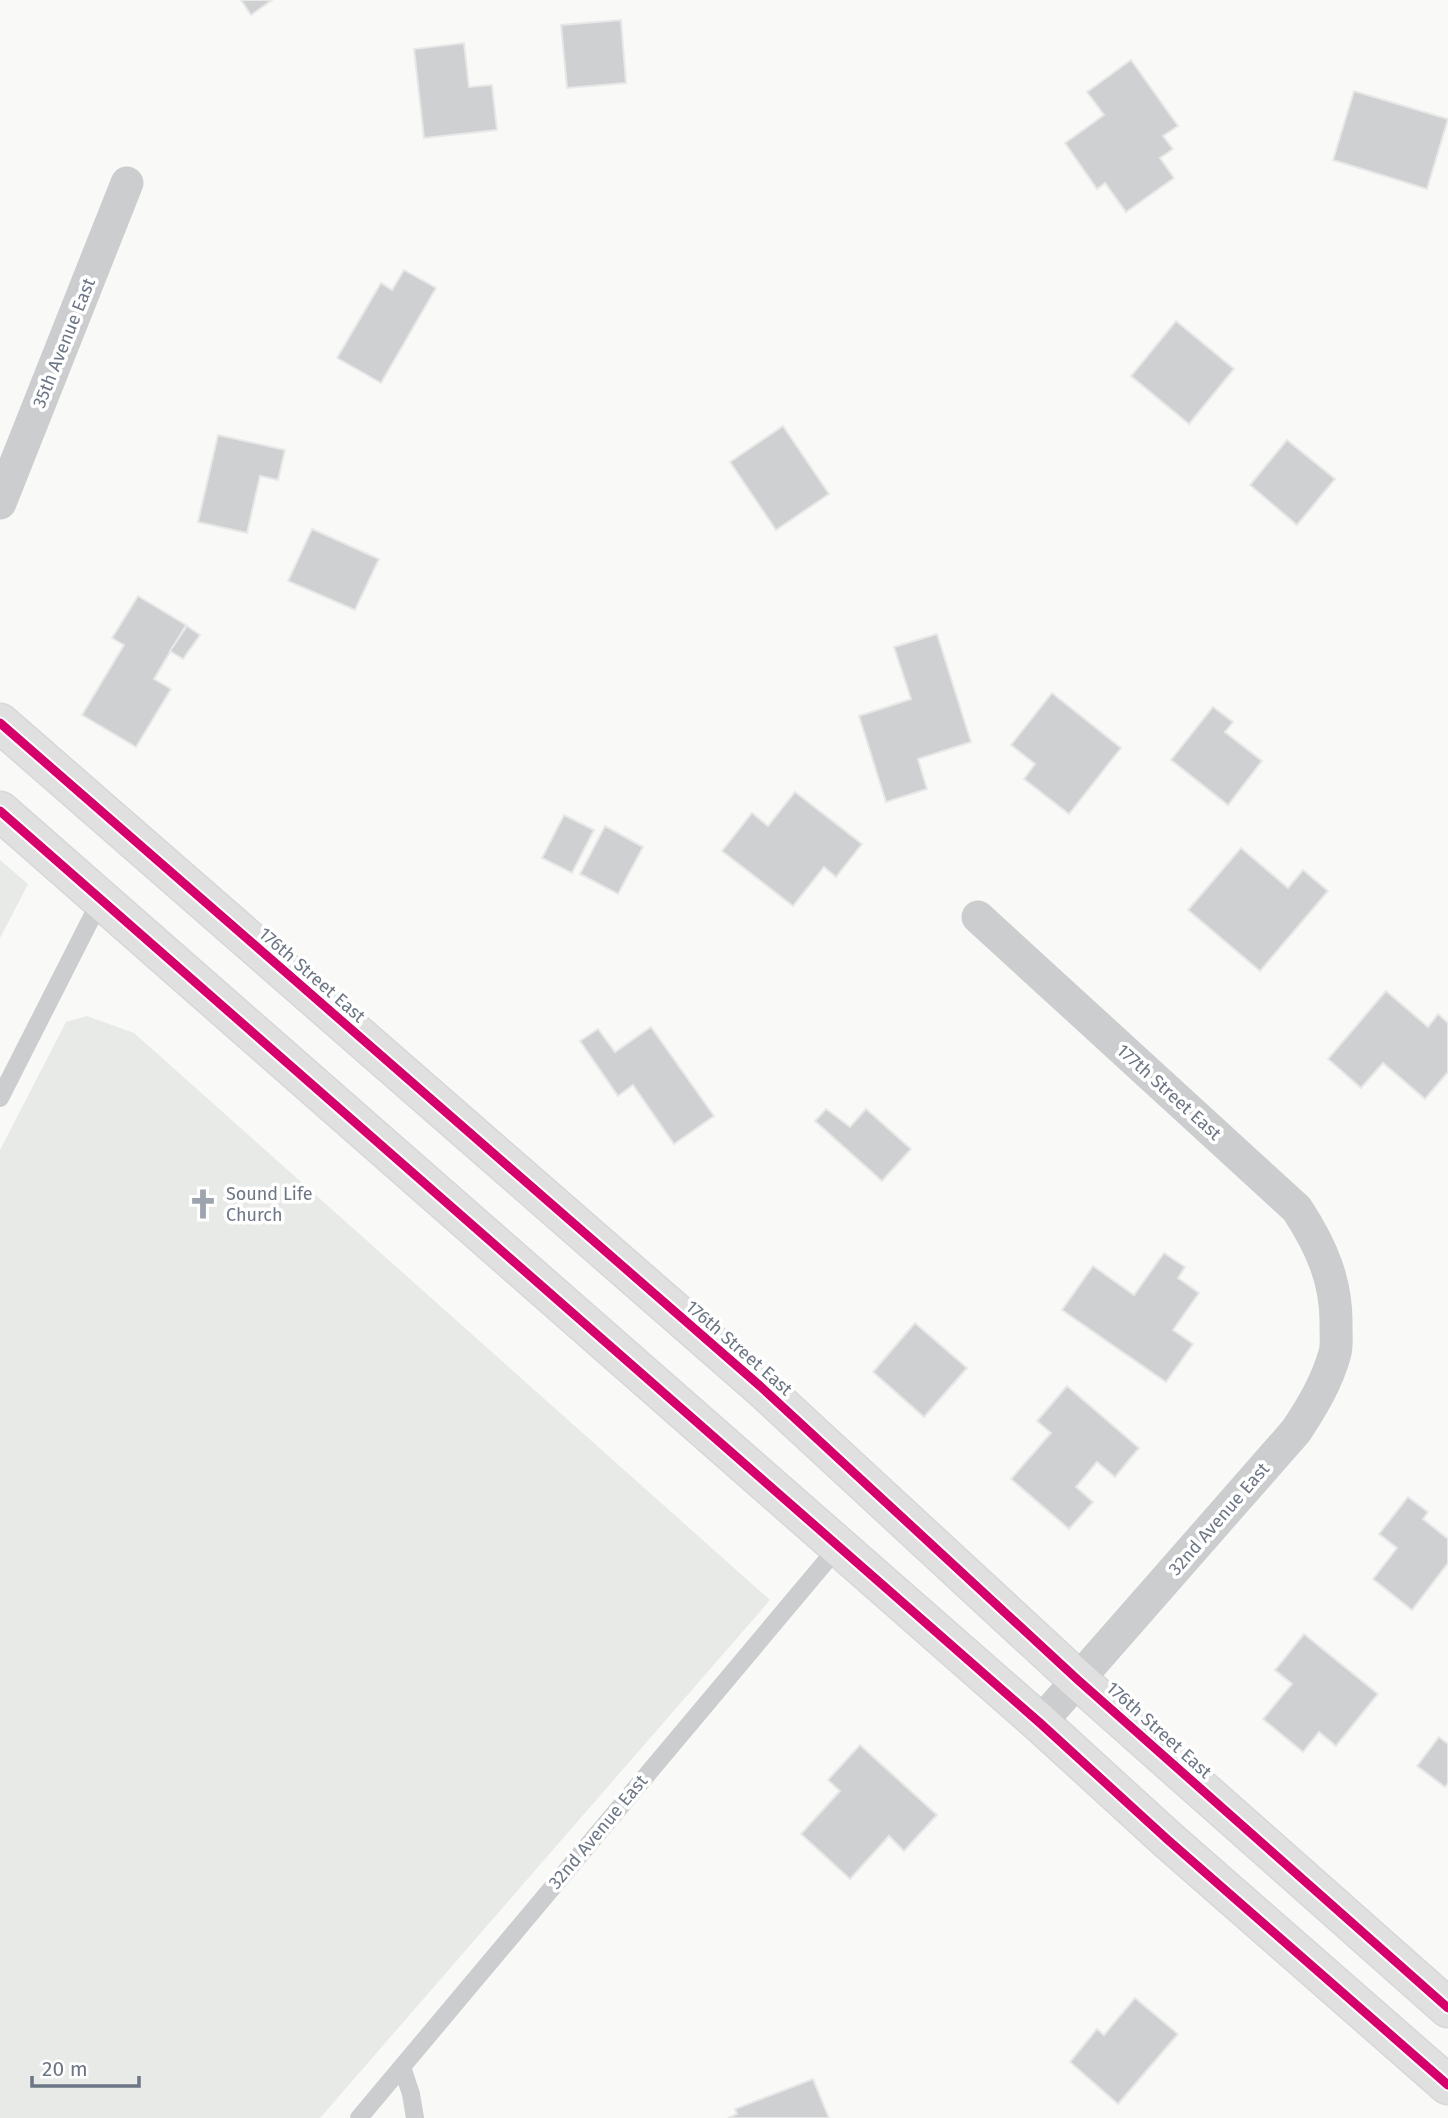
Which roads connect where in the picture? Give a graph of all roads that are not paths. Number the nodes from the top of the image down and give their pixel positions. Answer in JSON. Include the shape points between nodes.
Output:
{"nodes":[{"id":1,"x":127,"y":183,"type":"dead end"},
{"id":2,"x":0,"y":503,"type":"edge"},
{"id":3,"x":0,"y":723,"type":"edge"},
{"id":4,"x":0,"y":811,"type":"edge"},
{"id":5,"x":101,"y":900,"type":"junction"},
{"id":6,"x":978,"y":917,"type":"dead end"},
{"id":7,"x":0,"y":1098,"type":"edge"},
{"id":8,"x":1333,"y":1286,"type":"joint"},
{"id":9,"x":838,"y":1547,"type":"junction"},
{"id":10,"x":1078,"y":1680,"type":"junction"},
{"id":11,"x":1040,"y":1723,"type":"junction"},
{"id":12,"x":1448,"y":2008,"type":"edge"},
{"id":13,"x":402,"y":2067,"type":"junction"},
{"id":14,"x":1448,"y":2085,"type":"edge"},
{"id":15,"x":359,"y":2118,"type":"edge"},
{"id":16,"x":415,"y":2118,"type":"edge"}],
"edges":[{"from":1,"to":2,"type":"street","name":"35th Avenue East"},
{"from":3,"to":10,"type":"main road","name":"176th Street East","via":[[760,1386]]},
{"from":4,"to":5,"type":"main road"},
{"from":5,"to":7,"type":"lane"},
{"from":5,"to":9,"type":"main road"},
{"from":6,"to":8,"type":"street","name":"177th Street East","via":[[1297,1209],[1317,1241]]},
{"from":8,"to":10,"type":"street","name":"32nd Avenue East","via":[[1336,1350],[1311,1409],[1296,1432]]},
{"from":9,"to":11,"type":"main road"},
{"from":9,"to":13,"type":"lane","name":"32nd Avenue East"},
{"from":10,"to":11,"type":"street","name":"32nd Avenue East"},
{"from":10,"to":12,"type":"main road","name":"176th Street East"},
{"from":11,"to":14,"type":"main road"},
{"from":13,"to":15,"type":"lane","name":"32nd Avenue East"},
{"from":13,"to":16,"type":"lane"}]}
